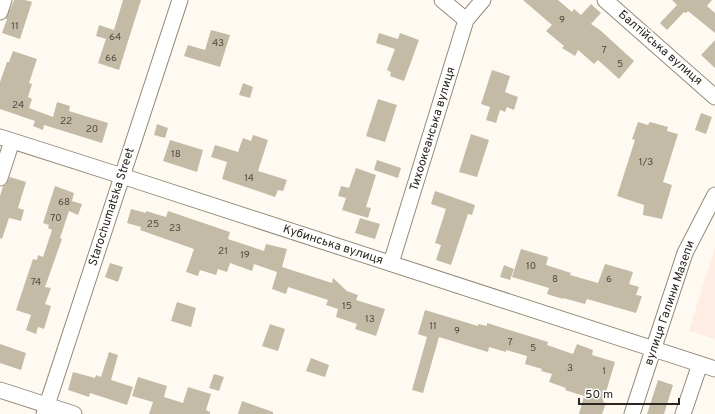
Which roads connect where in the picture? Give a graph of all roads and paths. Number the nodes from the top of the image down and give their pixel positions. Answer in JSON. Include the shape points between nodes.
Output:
{"nodes":[{"id":1,"x":4,"y":0,"type":"edge"},
{"id":2,"x":180,"y":0,"type":"edge"},
{"id":3,"x":442,"y":0,"type":"edge"},
{"id":4,"x":483,"y":0,"type":"edge"},
{"id":5,"x":605,"y":0,"type":"edge"},
{"id":6,"x":0,"y":12,"type":"edge"},
{"id":7,"x":466,"y":20,"type":"junction"},
{"id":8,"x":715,"y":97,"type":"edge"},
{"id":9,"x":6,"y":139,"type":"edge"},
{"id":10,"x":122,"y":176,"type":"junction"},
{"id":11,"x":0,"y":178,"type":"edge"},
{"id":12,"x":715,"y":195,"type":"edge"},
{"id":13,"x":391,"y":264,"type":"junction"},
{"id":14,"x":653,"y":349,"type":"junction"},
{"id":15,"x":700,"y":364,"type":"junction"},
{"id":16,"x":715,"y":369,"type":"edge"},
{"id":17,"x":0,"y":390,"type":"edge"},
{"id":18,"x":45,"y":409,"type":"edge"},
{"id":19,"x":74,"y":414,"type":"edge"},
{"id":20,"x":632,"y":414,"type":"edge"},
{"id":21,"x":684,"y":414,"type":"edge"}],
"edges":[{"from":1,"to":6,"type":"street"},
{"from":2,"to":10,"type":"street","name":"Starochumatska Street"},
{"from":3,"to":7,"type":"street"},
{"from":4,"to":7,"type":"street","name":"Тихоокеанська вулиця"},
{"from":5,"to":8,"type":"street","name":"Балтійська вулиця"},
{"from":7,"to":13,"type":"street","name":"Тихоокеанська вулиця"},
{"from":9,"to":10,"type":"street","name":"Кубинська вулиця"},
{"from":9,"to":11,"type":"street","name":"Кубинська вулиця"},
{"from":10,"to":13,"type":"street","name":"Кубинська вулиця"},
{"from":10,"to":18,"type":"street","name":"Starochumatska Street"},
{"from":12,"to":14,"type":"street","name":"вулиця Галини Мазепи","via":[[686,253]]},
{"from":13,"to":14,"type":"street","name":"Кубинська вулиця"},
{"from":14,"to":15,"type":"street","name":"Кубинська вулиця"},
{"from":14,"to":20,"type":"street","name":"вулиця Галини Мазепи"},
{"from":15,"to":16,"type":"street","name":"Кубинська вулиця"},
{"from":15,"to":21,"type":"street"},
{"from":17,"to":18,"type":"street"},
{"from":18,"to":19,"type":"street"}]}
